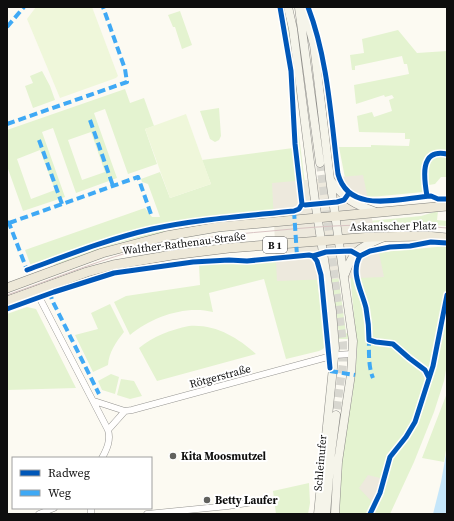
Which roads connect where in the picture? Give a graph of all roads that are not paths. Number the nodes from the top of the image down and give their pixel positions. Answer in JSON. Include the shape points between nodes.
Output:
{"nodes":[{"id":1,"x":288,"y":7,"type":"edge"},
{"id":2,"x":292,"y":7,"type":"edge"},
{"id":3,"x":299,"y":7,"type":"edge"},
{"id":4,"x":302,"y":7,"type":"edge"},
{"id":5,"x":303,"y":37,"type":"junction"},
{"id":6,"x":320,"y":163,"type":"tunnel mouth"},
{"id":7,"x":330,"y":179,"type":"junction"},
{"id":8,"x":446,"y":206,"type":"edge"},
{"id":9,"x":377,"y":212,"type":"junction"},
{"id":10,"x":335,"y":216,"type":"junction"},
{"id":11,"x":317,"y":218,"type":"junction"},
{"id":12,"x":387,"y":236,"type":"junction"},
{"id":13,"x":447,"y":238,"type":"edge"},
{"id":14,"x":339,"y":239,"type":"junction"},
{"id":15,"x":321,"y":241,"type":"junction"},
{"id":16,"x":344,"y":276,"type":"junction"},
{"id":17,"x":7,"y":288,"type":"edge"},
{"id":18,"x":36,"y":290,"type":"junction"},
{"id":19,"x":7,"y":301,"type":"edge"},
{"id":20,"x":352,"y":354,"type":"junction"},
{"id":21,"x":335,"y":355,"type":"junction"},
{"id":22,"x":94,"y":401,"type":"junction"},
{"id":23,"x":126,"y":411,"type":"junction"},
{"id":24,"x":336,"y":415,"type":"tunnel mouth"},
{"id":25,"x":108,"y":430,"type":"junction"},
{"id":26,"x":102,"y":457,"type":"edge"},
{"id":27,"x":266,"y":502,"type":"dead end"},
{"id":28,"x":52,"y":509,"type":"edge"},
{"id":29,"x":39,"y":514,"type":"edge"},
{"id":30,"x":147,"y":514,"type":"edge"},
{"id":31,"x":318,"y":514,"type":"edge"},
{"id":32,"x":326,"y":514,"type":"edge"},
{"id":33,"x":335,"y":514,"type":"edge"}],
"edges":[{"from":1,"to":11,"type":"main road"},
{"from":2,"to":5,"type":"main road"},
{"from":3,"to":5,"type":"main road"},
{"from":4,"to":7,"type":"main road","via":[[314,45]]},
{"from":5,"to":6,"type":"main road"},
{"from":7,"to":9,"type":"main road","via":[[349,200]]},
{"from":7,"to":10,"type":"main road"},
{"from":8,"to":9,"type":"main road","name":"Askanischer Platz"},
{"from":9,"to":10,"type":"main road","name":"Askanischer Platz","number":"B 1"},
{"from":10,"to":11,"type":"main road","name":"Walther-Rathenau-Straße","number":"B 1"},
{"from":10,"to":14,"type":"main road"},
{"from":11,"to":15,"type":"main road"},
{"from":11,"to":17,"type":"main road","name":"Walther-Rathenau-Straße","number":"B 1","via":[[218,227],[155,238],[102,253]]},
{"from":12,"to":13,"type":"main road","name":"Askanischer Platz","number":"B 1"},
{"from":12,"to":14,"type":"main road","name":"Askanischer Platz","number":"B 1"},
{"from":12,"to":16,"type":"main road","via":[[355,252]]},
{"from":14,"to":15,"type":"main road","number":"B 1"},
{"from":14,"to":16,"type":"main road"},
{"from":15,"to":18,"type":"main road","name":"Walther-Rathenau-Straße","number":"B 1","via":[[229,248],[142,259],[87,272]]},
{"from":15,"to":21,"type":"main road","via":[[332,311]]},
{"from":16,"to":20,"type":"main road","via":[[351,322]]},
{"from":18,"to":19,"type":"main road","name":"Walther-Rathenau-Straße","number":"B 1"},
{"from":18,"to":22,"type":"street"},
{"from":20,"to":21,"type":"street","name":"Rötgerstraße"},
{"from":20,"to":33,"type":"main road","via":[[338,456]]},
{"from":21,"to":23,"type":"street","name":"Rötgerstraße"},
{"from":21,"to":31,"type":"main road"},
{"from":22,"to":23,"type":"street","name":"Rötgerstraße"},
{"from":22,"to":25,"type":"street"},
{"from":23,"to":25,"type":"street"},
{"from":24,"to":32,"type":"main road","name":"Schleinufer"},
{"from":25,"to":26,"type":"street","via":[[108,443]]},
{"from":27,"to":30,"type":"street"},
{"from":28,"to":29,"type":"street"}]}
